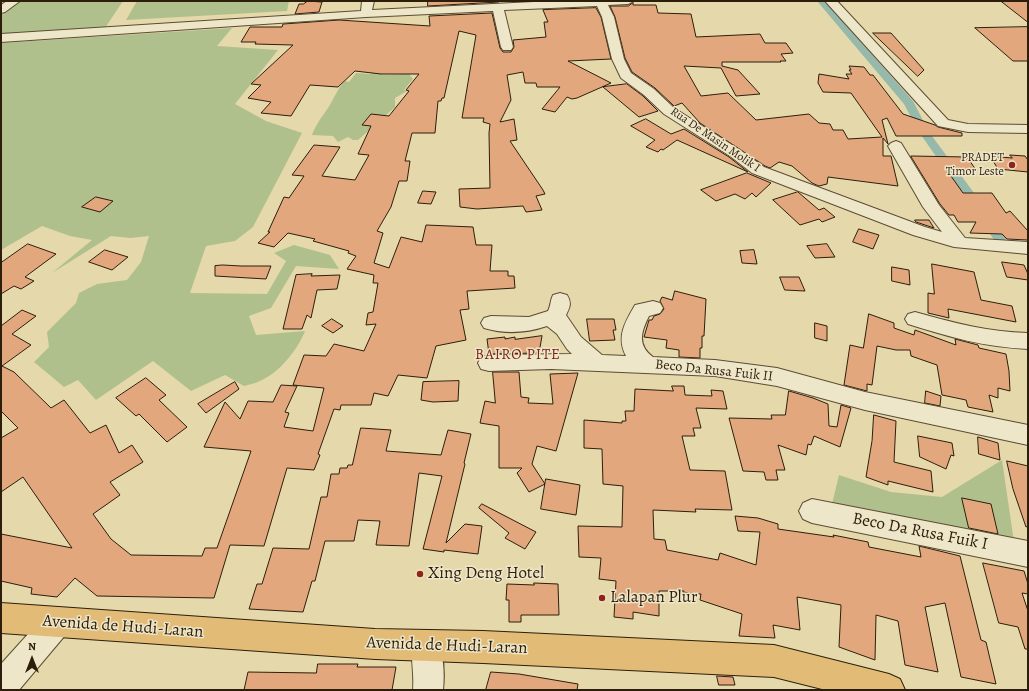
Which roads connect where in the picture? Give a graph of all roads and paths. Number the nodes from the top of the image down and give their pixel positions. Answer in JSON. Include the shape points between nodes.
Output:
{"nodes":[{"id":1,"x":14,"y":1,"type":"edge"},
{"id":2,"x":368,"y":1,"type":"edge"},
{"id":3,"x":628,"y":1,"type":"edge"},
{"id":4,"x":831,"y":1,"type":"edge"},
{"id":5,"x":600,"y":2,"type":"edge"},
{"id":6,"x":525,"y":4,"type":"edge"},
{"id":7,"x":498,"y":8,"type":"junction"},
{"id":8,"x":1,"y":10,"type":"edge"},
{"id":9,"x":366,"y":14,"type":"junction"},
{"id":10,"x":1,"y":38,"type":"edge"},
{"id":11,"x":507,"y":47,"type":"dead end"},
{"id":12,"x":1028,"y":129,"type":"edge"},
{"id":13,"x":896,"y":146,"type":"dead end"},
{"id":14,"x":960,"y":243,"type":"junction"},
{"id":15,"x":1028,"y":248,"type":"edge"},
{"id":16,"x":560,"y":300,"type":"dead end"},
{"id":17,"x":653,"y":308,"type":"dead end"},
{"id":18,"x":915,"y":319,"type":"dead end"},
{"id":19,"x":491,"y":323,"type":"dead end"},
{"id":20,"x":566,"y":330,"type":"junction"},
{"id":21,"x":1028,"y":341,"type":"edge"},
{"id":22,"x":640,"y":357,"type":"junction"},
{"id":23,"x":603,"y":362,"type":"junction"},
{"id":24,"x":488,"y":363,"type":"dead end"},
{"id":25,"x":1028,"y":435,"type":"edge"},
{"id":26,"x":812,"y":511,"type":"dead end"},
{"id":27,"x":1028,"y":554,"type":"edge"},
{"id":28,"x":1,"y":618,"type":"edge"},
{"id":29,"x":58,"y":623,"type":"junction"},
{"id":30,"x":426,"y":646,"type":"junction"},
{"id":31,"x":1,"y":687,"type":"edge"},
{"id":32,"x":428,"y":690,"type":"edge"},
{"id":33,"x":889,"y":690,"type":"edge"}],
"edges":[{"from":1,"to":8,"type":"street"},
{"from":2,"to":9,"type":"street"},
{"from":3,"to":5,"type":"street"},
{"from":4,"to":12,"type":"street","via":[[943,123],[968,128]]},
{"from":5,"to":6,"type":"street"},
{"from":5,"to":14,"type":"street","name":"Rua De Masin Molik I","via":[[608,18],[618,59],[626,74],[669,111],[735,153],[749,165],[919,232]]},
{"from":6,"to":7,"type":"street"},
{"from":7,"to":9,"type":"street"},
{"from":7,"to":11,"type":"street"},
{"from":9,"to":10,"type":"street"},
{"from":13,"to":14,"type":"street","via":[[932,207]]},
{"from":14,"to":15,"type":"street","name":"Rua De Masin Molik I"},
{"from":16,"to":20,"type":"street","via":[[561,306],[556,316]]},
{"from":17,"to":22,"type":"street","via":[[642,310],[631,336]]},
{"from":18,"to":21,"type":"street","via":[[967,334],[1001,340]]},
{"from":19,"to":20,"type":"street","via":[[528,324],[550,318]]},
{"from":20,"to":23,"type":"street","via":[[574,343]]},
{"from":22,"to":23,"type":"street","name":"Beco Da Rusa Fuik II"},
{"from":22,"to":25,"type":"street","name":"Beco Da Rusa Fuik II","via":[[778,377],[865,401]]},
{"from":23,"to":24,"type":"street","name":"Beco Da Rusa Fuik II"},
{"from":26,"to":27,"type":"street","name":"Beco Da Rusa Fuik I"},
{"from":28,"to":29,"type":"main road","name":"Avenida de Hudi-Laran"},
{"from":29,"to":30,"type":"main road","name":"Avenida de Hudi-Laran"},
{"from":29,"to":31,"type":"street"},
{"from":30,"to":32,"type":"street"},
{"from":30,"to":33,"type":"main road","name":"Avenida de Hudi-Laran","via":[[774,661]]}]}
